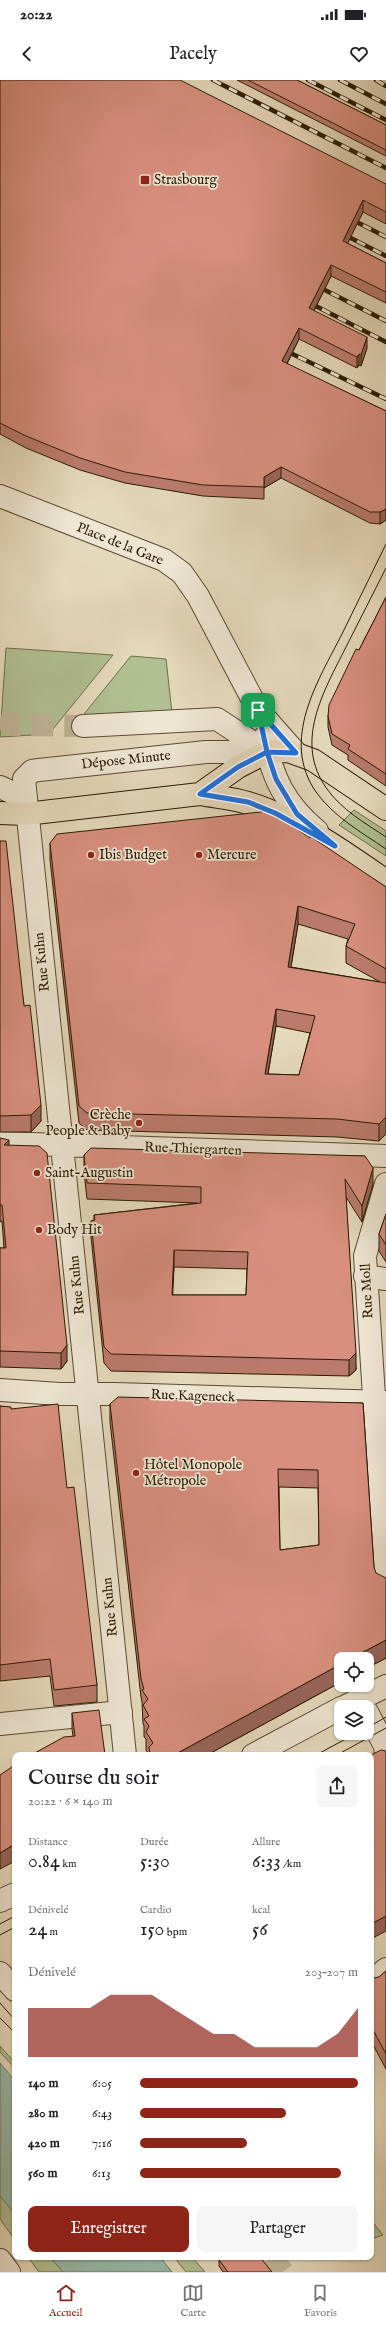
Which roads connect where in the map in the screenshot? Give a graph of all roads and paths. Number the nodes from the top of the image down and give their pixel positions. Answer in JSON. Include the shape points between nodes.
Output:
{"nodes":[{"id":1,"x":0,"y":496,"type":"edge"},
{"id":2,"x":258,"y":710,"type":"junction"},
{"id":3,"x":83,"y":726,"type":"tunnel mouth"},
{"id":4,"x":267,"y":752,"type":"junction"},
{"id":5,"x":305,"y":756,"type":"junction"},
{"id":6,"x":0,"y":787,"type":"edge"},
{"id":7,"x":200,"y":794,"type":"junction"},
{"id":8,"x":26,"y":806,"type":"junction"},
{"id":9,"x":386,"y":808,"type":"edge"},
{"id":10,"x":0,"y":813,"type":"edge"},
{"id":11,"x":335,"y":846,"type":"junction"},
{"id":12,"x":386,"y":881,"type":"edge"},
{"id":13,"x":0,"y":1143,"type":"edge"},
{"id":14,"x":62,"y":1145,"type":"junction"},
{"id":15,"x":386,"y":1156,"type":"edge"},
{"id":16,"x":386,"y":1184,"type":"edge"},
{"id":17,"x":376,"y":1278,"type":"edge"},
{"id":18,"x":0,"y":1390,"type":"edge"},
{"id":19,"x":88,"y":1394,"type":"junction"},
{"id":20,"x":380,"y":1402,"type":"edge"},
{"id":21,"x":386,"y":1584,"type":"edge"},
{"id":22,"x":386,"y":1686,"type":"edge"},
{"id":23,"x":371,"y":1700,"type":"edge"},
{"id":24,"x":121,"y":1712,"type":"junction"},
{"id":25,"x":334,"y":1712,"type":"edge"},
{"id":26,"x":374,"y":1722,"type":"edge"},
{"id":27,"x":0,"y":1724,"type":"edge"},
{"id":28,"x":125,"y":1752,"type":"edge"},
{"id":29,"x":259,"y":1752,"type":"edge"},
{"id":30,"x":386,"y":1754,"type":"edge"},
{"id":31,"x":12,"y":1895,"type":"edge"},
{"id":32,"x":0,"y":1901,"type":"edge"},
{"id":33,"x":386,"y":1956,"type":"edge"},
{"id":34,"x":374,"y":1962,"type":"edge"},
{"id":35,"x":386,"y":1969,"type":"edge"},
{"id":36,"x":0,"y":1973,"type":"edge"},
{"id":37,"x":374,"y":1979,"type":"edge"},
{"id":38,"x":12,"y":1987,"type":"edge"},
{"id":39,"x":0,"y":2260,"type":"edge"},
{"id":40,"x":9,"y":2272,"type":"edge"}],
"edges":[{"from":1,"to":2,"type":"street","name":"Place de la Gare","via":[[164,560],[182,573],[211,618]]},
{"from":2,"to":4,"type":"street","name":"Place de la Gare"},
{"from":2,"to":5,"type":"street","name":"Place de la Gare"},
{"from":3,"to":4,"type":"street","via":[[217,720]]},
{"from":4,"to":5,"type":"main road"},
{"from":4,"to":7,"type":"main road","via":[[238,767]]},
{"from":4,"to":8,"type":"street","name":"Dépose Minute","via":[[206,752],[32,771],[24,780]]},
{"from":4,"to":11,"type":"street","name":"Place de la Gare","via":[[276,779],[297,814]]},
{"from":5,"to":9,"type":"main road"},
{"from":6,"to":8,"type":"street"},
{"from":7,"to":8,"type":"main road"},
{"from":7,"to":11,"type":"main road","via":[[248,802],[275,813]]},
{"from":8,"to":10,"type":"main road"},
{"from":8,"to":14,"type":"street","name":"Rue Kuhn"},
{"from":11,"to":12,"type":"main road"},
{"from":13,"to":14,"type":"street","name":"Rue Thiergarten"},
{"from":14,"to":15,"type":"street","name":"Rue Thiergarten"},
{"from":14,"to":19,"type":"street","name":"Rue Kuhn"},
{"from":16,"to":17,"type":"street","name":"Rue Moll","via":[[365,1256]]},
{"from":17,"to":20,"type":"street","name":"Rue Moll"},
{"from":18,"to":19,"type":"street","name":"Rue Kageneck"},
{"from":19,"to":20,"type":"street","name":"Rue Kageneck"},
{"from":19,"to":24,"type":"street","name":"Rue Kuhn"},
{"from":20,"to":21,"type":"street","name":"Rue Moll"},
{"from":22,"to":23,"type":"street"},
{"from":24,"to":27,"type":"street"},
{"from":24,"to":28,"type":"street","name":"Rue Kuhn"},
{"from":25,"to":29,"type":"street"},
{"from":26,"to":30,"type":"street"},
{"from":31,"to":32,"type":"street"},
{"from":33,"to":34,"type":"street"},
{"from":35,"to":37,"type":"street"},
{"from":36,"to":38,"type":"street"},
{"from":39,"to":40,"type":"street"}]}
